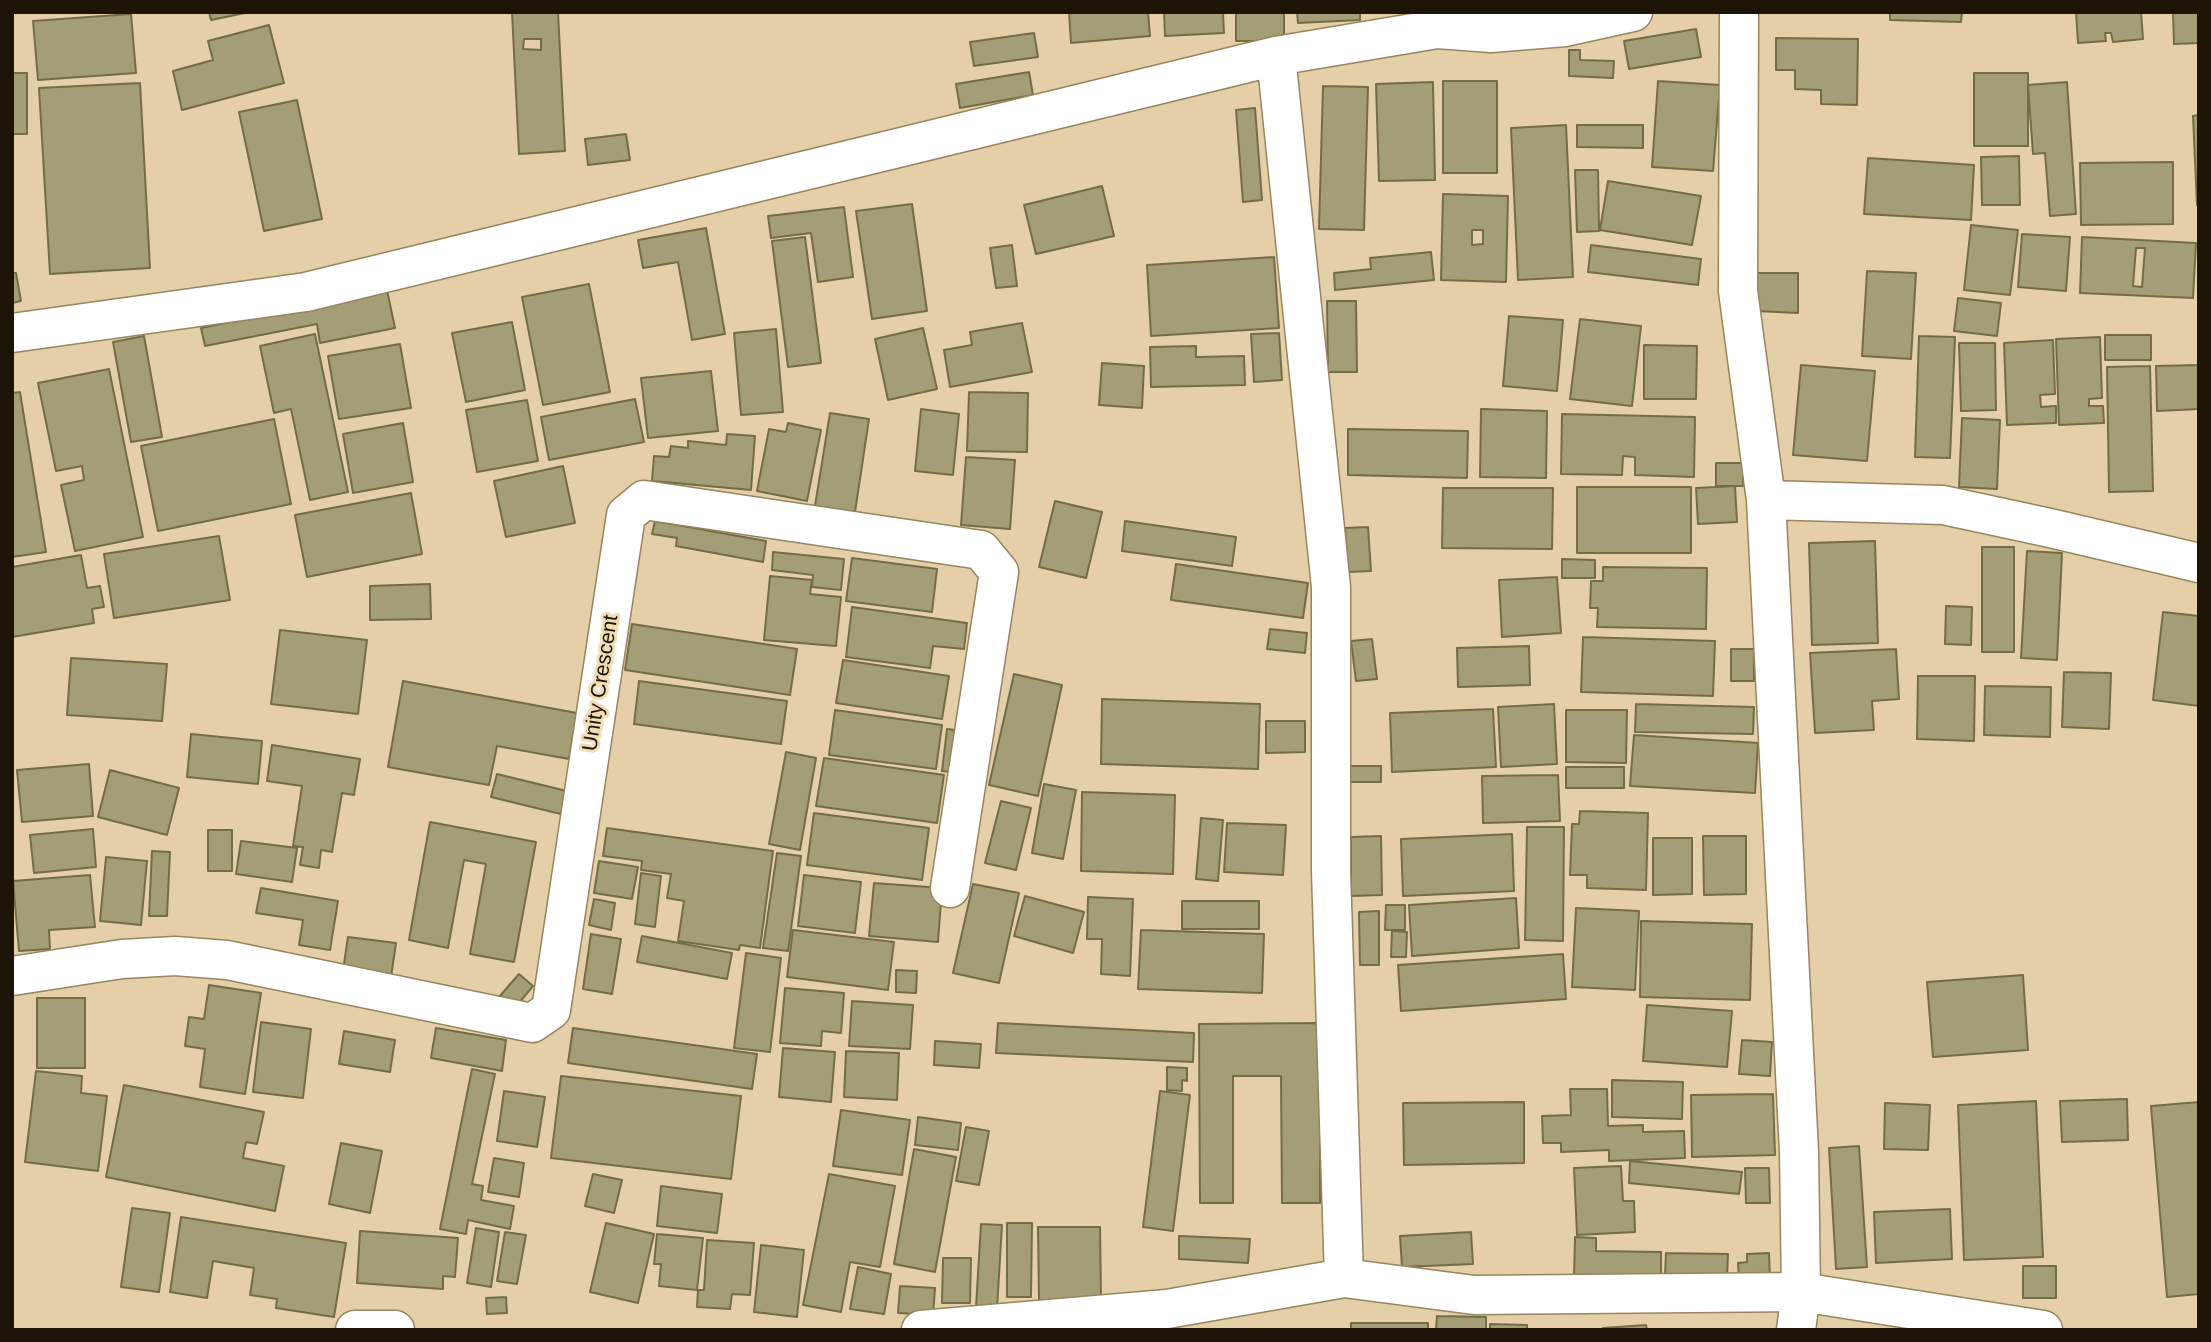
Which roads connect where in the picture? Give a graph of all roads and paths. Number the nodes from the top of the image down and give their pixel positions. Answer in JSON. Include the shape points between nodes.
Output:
{"nodes":[{"id":1,"x":1633,"y":12,"type":"edge"},
{"id":2,"x":1739,"y":12,"type":"edge"},
{"id":3,"x":1438,"y":20,"type":"edge"},
{"id":4,"x":1276,"y":56,"type":"junction"},
{"id":5,"x":12,"y":334,"type":"edge"},
{"id":6,"x":1766,"y":500,"type":"junction"},
{"id":7,"x":2199,"y":563,"type":"edge"},
{"id":8,"x":950,"y":888,"type":"dead end"},
{"id":9,"x":12,"y":976,"type":"edge"},
{"id":10,"x":1344,"y":1278,"type":"junction"},
{"id":11,"x":1801,"y":1292,"type":"junction"},
{"id":12,"x":355,"y":1330,"type":"edge"},
{"id":13,"x":396,"y":1330,"type":"edge"},
{"id":14,"x":921,"y":1330,"type":"edge"},
{"id":15,"x":1797,"y":1330,"type":"edge"},
{"id":16,"x":2043,"y":1330,"type":"edge"}],
"edges":[{"from":1,"to":3,"type":"street","via":[[1565,27],[1491,33]]},
{"from":2,"to":6,"type":"street","via":[[1738,291]]},
{"from":3,"to":4,"type":"street"},
{"from":4,"to":5,"type":"street","via":[[306,292]]},
{"from":4,"to":10,"type":"street","via":[[1331,587],[1331,871]]},
{"from":6,"to":7,"type":"street","via":[[1943,505]]},
{"from":6,"to":11,"type":"street","via":[[1799,1152]]},
{"from":8,"to":9,"type":"street","name":"Unity Crescent","via":[[999,572],[981,550],[645,500],[626,515],[551,1010],[533,1023],[227,960],[174,956]]},
{"from":10,"to":11,"type":"street","via":[[1474,1295]]},
{"from":10,"to":14,"type":"street","via":[[1167,1309]]},
{"from":11,"to":15,"type":"street"},
{"from":11,"to":16,"type":"street"},
{"from":12,"to":13,"type":"street"}]}
